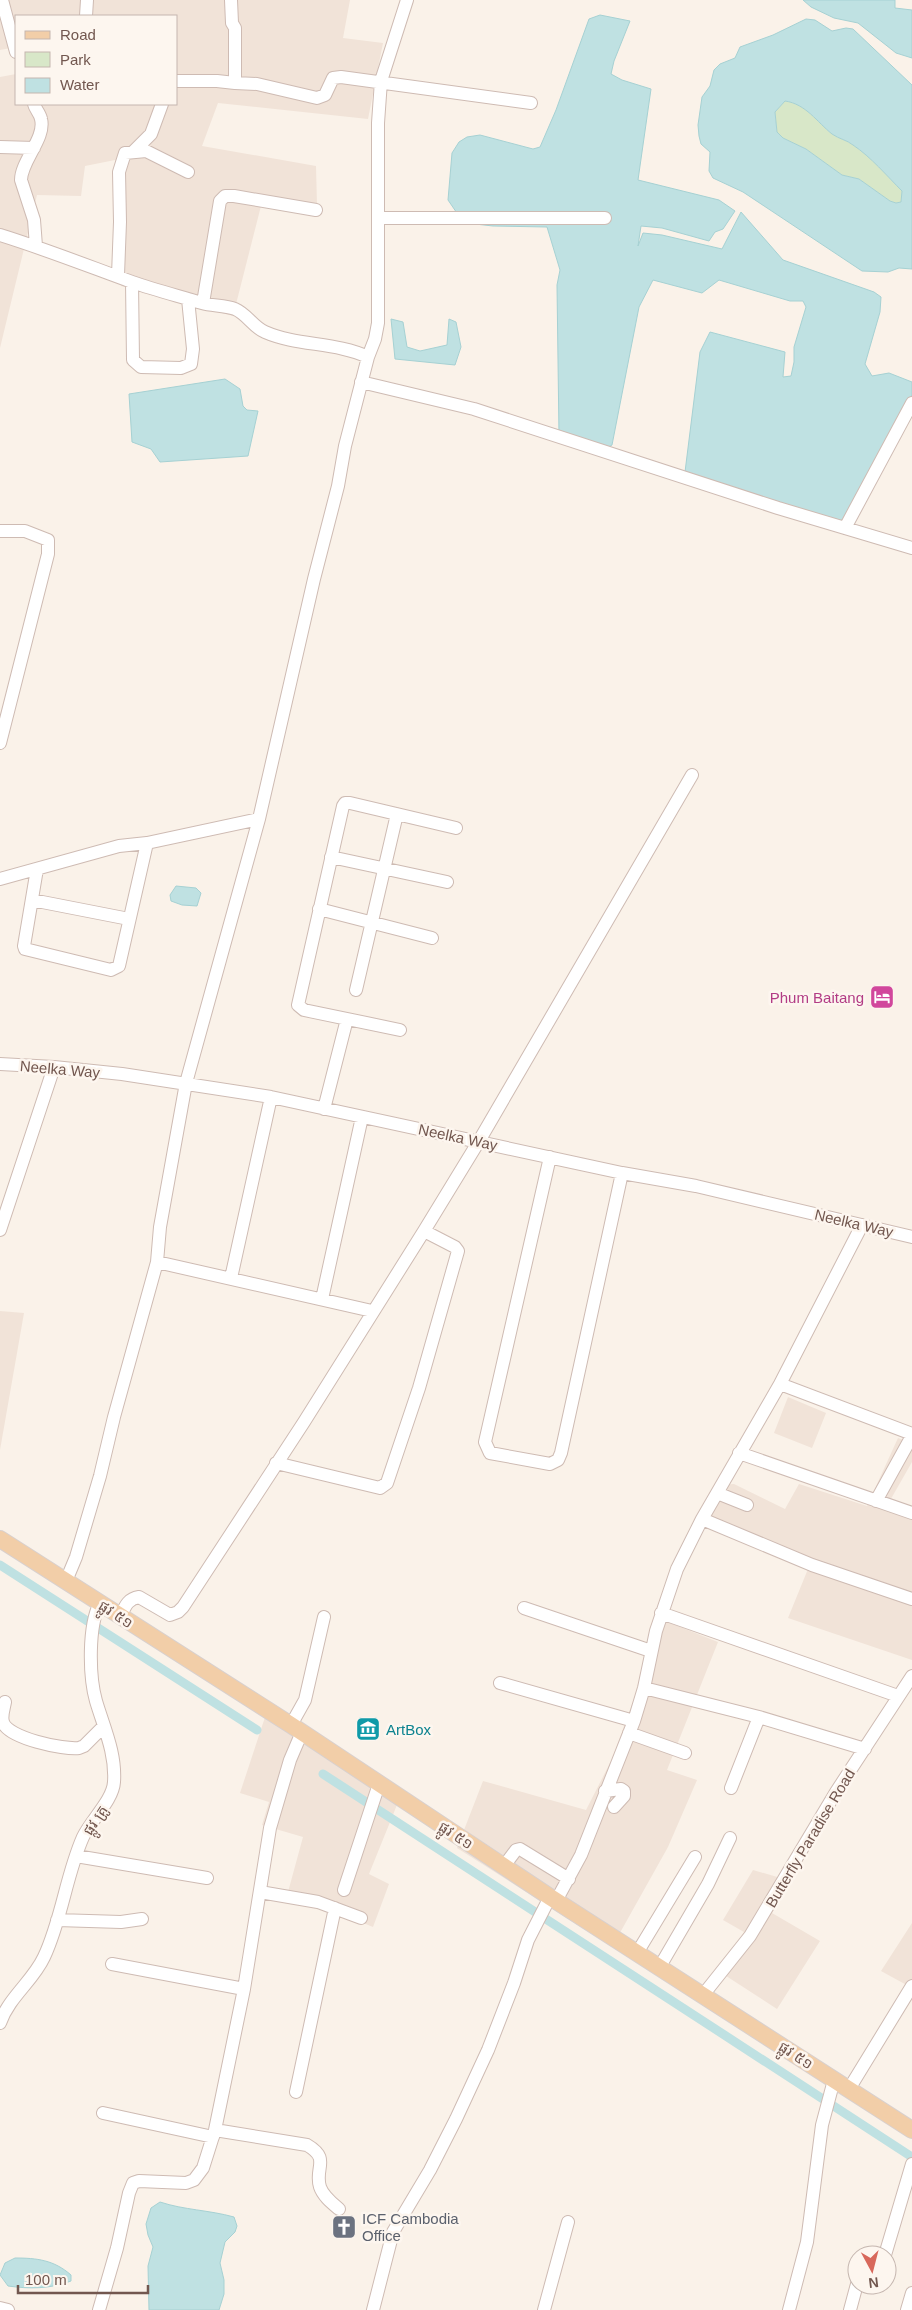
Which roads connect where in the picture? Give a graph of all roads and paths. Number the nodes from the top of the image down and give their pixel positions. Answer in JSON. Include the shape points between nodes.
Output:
{"nodes":[{"id":1,"x":2,"y":0,"type":"edge"},
{"id":2,"x":87,"y":0,"type":"edge"},
{"id":3,"x":231,"y":0,"type":"edge"},
{"id":4,"x":407,"y":0,"type":"edge"},
{"id":5,"x":86,"y":15,"type":"edge"},
{"id":6,"x":14,"y":35,"type":"edge"},
{"id":7,"x":178,"y":81,"type":"edge"},
{"id":8,"x":381,"y":81,"type":"junction"},
{"id":9,"x":235,"y":83,"type":"junction"},
{"id":10,"x":530,"y":103,"type":"dead end"},
{"id":11,"x":34,"y":105,"type":"edge"},
{"id":12,"x":162,"y":105,"type":"edge"},
{"id":13,"x":0,"y":147,"type":"edge"},
{"id":14,"x":34,"y":148,"type":"junction"},
{"id":15,"x":133,"y":152,"type":"junction"},
{"id":16,"x":188,"y":172,"type":"dead end"},
{"id":17,"x":316,"y":210,"type":"dead end"},
{"id":18,"x":378,"y":218,"type":"junction"},
{"id":19,"x":605,"y":218,"type":"dead end"},
{"id":20,"x":0,"y":235,"type":"edge"},
{"id":21,"x":36,"y":246,"type":"junction"},
{"id":22,"x":118,"y":275,"type":"junction"},
{"id":23,"x":132,"y":282,"type":"junction"},
{"id":24,"x":188,"y":299,"type":"junction"},
{"id":25,"x":204,"y":303,"type":"junction"},
{"id":26,"x":368,"y":357,"type":"junction"},
{"id":27,"x":360,"y":382,"type":"junction"},
{"id":28,"x":912,"y":403,"type":"edge"},
{"id":29,"x":845,"y":528,"type":"junction"},
{"id":30,"x":0,"y":531,"type":"edge"},
{"id":31,"x":912,"y":548,"type":"edge"},
{"id":32,"x":0,"y":743,"type":"edge"},
{"id":33,"x":692,"y":775,"type":"dead end"},
{"id":34,"x":397,"y":814,"type":"junction"},
{"id":35,"x":259,"y":819,"type":"junction"},
{"id":36,"x":456,"y":828,"type":"dead end"},
{"id":37,"x":147,"y":843,"type":"junction"},
{"id":38,"x":331,"y":856,"type":"junction"},
{"id":39,"x":384,"y":868,"type":"junction"},
{"id":40,"x":37,"y":870,"type":"junction"},
{"id":41,"x":0,"y":879,"type":"edge"},
{"id":42,"x":446,"y":882,"type":"dead end"},
{"id":43,"x":32,"y":900,"type":"junction"},
{"id":44,"x":319,"y":909,"type":"junction"},
{"id":45,"x":129,"y":919,"type":"junction"},
{"id":46,"x":371,"y":923,"type":"junction"},
{"id":47,"x":432,"y":938,"type":"dead end"},
{"id":48,"x":356,"y":990,"type":"dead end"},
{"id":49,"x":347,"y":1019,"type":"junction"},
{"id":50,"x":400,"y":1030,"type":"dead end"},
{"id":51,"x":0,"y":1064,"type":"edge"},
{"id":52,"x":54,"y":1067,"type":"junction"},
{"id":53,"x":186,"y":1082,"type":"junction"},
{"id":54,"x":271,"y":1097,"type":"junction"},
{"id":55,"x":324,"y":1108,"type":"junction"},
{"id":56,"x":362,"y":1117,"type":"junction"},
{"id":57,"x":479,"y":1141,"type":"junction"},
{"id":58,"x":550,"y":1157,"type":"junction"},
{"id":59,"x":622,"y":1173,"type":"junction"},
{"id":60,"x":862,"y":1225,"type":"junction"},
{"id":61,"x":0,"y":1230,"type":"edge"},
{"id":62,"x":424,"y":1231,"type":"junction"},
{"id":63,"x":912,"y":1237,"type":"edge"},
{"id":64,"x":157,"y":1262,"type":"junction"},
{"id":65,"x":231,"y":1278,"type":"junction"},
{"id":66,"x":322,"y":1299,"type":"junction"},
{"id":67,"x":372,"y":1311,"type":"junction"},
{"id":68,"x":780,"y":1384,"type":"junction"},
{"id":69,"x":912,"y":1435,"type":"edge"},
{"id":70,"x":740,"y":1453,"type":"junction"},
{"id":71,"x":276,"y":1463,"type":"junction"},
{"id":72,"x":717,"y":1493,"type":"junction"},
{"id":73,"x":876,"y":1501,"type":"junction"},
{"id":74,"x":747,"y":1505,"type":"dead end"},
{"id":75,"x":912,"y":1513,"type":"edge"},
{"id":76,"x":702,"y":1519,"type":"junction"},
{"id":77,"x":0,"y":1539,"type":"edge"},
{"id":78,"x":66,"y":1581,"type":"junction"},
{"id":79,"x":912,"y":1599,"type":"edge"},
{"id":80,"x":98,"y":1607,"type":"junction"},
{"id":81,"x":524,"y":1608,"type":"dead end"},
{"id":82,"x":661,"y":1614,"type":"junction"},
{"id":83,"x":120,"y":1617,"type":"junction"},
{"id":84,"x":324,"y":1617,"type":"dead end"},
{"id":85,"x":651,"y":1651,"type":"junction"},
{"id":86,"x":912,"y":1676,"type":"edge"},
{"id":87,"x":500,"y":1683,"type":"dead end"},
{"id":88,"x":644,"y":1688,"type":"junction"},
{"id":89,"x":898,"y":1696,"type":"junction"},
{"id":90,"x":5,"y":1702,"type":"dead end"},
{"id":91,"x":758,"y":1717,"type":"junction"},
{"id":92,"x":298,"y":1721,"type":"junction"},
{"id":93,"x":634,"y":1721,"type":"junction"},
{"id":94,"x":104,"y":1726,"type":"junction"},
{"id":95,"x":629,"y":1733,"type":"junction"},
{"id":96,"x":866,"y":1749,"type":"junction"},
{"id":97,"x":685,"y":1753,"type":"dead end"},
{"id":98,"x":731,"y":1788,"type":"dead end"},
{"id":99,"x":377,"y":1789,"type":"junction"},
{"id":100,"x":605,"y":1791,"type":"junction"},
{"id":101,"x":614,"y":1807,"type":"dead end"},
{"id":102,"x":730,"y":1838,"type":"dead end"},
{"id":103,"x":76,"y":1856,"type":"junction"},
{"id":104,"x":695,"y":1857,"type":"dead end"},
{"id":105,"x":509,"y":1859,"type":"junction"},
{"id":106,"x":207,"y":1878,"type":"dead end"},
{"id":107,"x":344,"y":1890,"type":"dead end"},
{"id":108,"x":260,"y":1892,"type":"junction"},
{"id":109,"x":558,"y":1893,"type":"junction"},
{"id":110,"x":335,"y":1908,"type":"junction"},
{"id":111,"x":142,"y":1918,"type":"dead end"},
{"id":112,"x":361,"y":1918,"type":"dead end"},
{"id":113,"x":57,"y":1920,"type":"junction"},
{"id":114,"x":642,"y":1945,"type":"junction"},
{"id":115,"x":665,"y":1959,"type":"junction"},
{"id":116,"x":112,"y":1964,"type":"dead end"},
{"id":117,"x":912,"y":1986,"type":"edge"},
{"id":118,"x":709,"y":1987,"type":"junction"},
{"id":119,"x":244,"y":1989,"type":"junction"},
{"id":120,"x":0,"y":2023,"type":"edge"},
{"id":121,"x":834,"y":2080,"type":"junction"},
{"id":122,"x":849,"y":2090,"type":"junction"},
{"id":123,"x":296,"y":2092,"type":"dead end"},
{"id":124,"x":103,"y":2113,"type":"dead end"},
{"id":125,"x":912,"y":2130,"type":"edge"},
{"id":126,"x":214,"y":2133,"type":"junction"},
{"id":127,"x":912,"y":2164,"type":"edge"},
{"id":128,"x":339,"y":2209,"type":"dead end"},
{"id":129,"x":568,"y":2222,"type":"dead end"},
{"id":130,"x":888,"y":2245,"type":"edge"},
{"id":131,"x":912,"y":2293,"type":"edge"},
{"id":132,"x":854,"y":2295,"type":"edge"},
{"id":133,"x":0,"y":2308,"type":"edge"},
{"id":134,"x":8,"y":2310,"type":"edge"},
{"id":135,"x":99,"y":2310,"type":"edge"},
{"id":136,"x":372,"y":2310,"type":"edge"},
{"id":137,"x":544,"y":2310,"type":"edge"},
{"id":138,"x":789,"y":2310,"type":"edge"},
{"id":139,"x":850,"y":2310,"type":"edge"},
{"id":140,"x":907,"y":2310,"type":"edge"}],
"edges":[{"from":1,"to":6,"type":"street"},
{"from":2,"to":5,"type":"street"},
{"from":3,"to":9,"type":"street","via":[[235,28]]},
{"from":4,"to":8,"type":"street"},
{"from":7,"to":9,"type":"street"},
{"from":8,"to":9,"type":"street","via":[[333,78],[325,95],[317,98],[257,84]]},
{"from":8,"to":10,"type":"street"},
{"from":8,"to":18,"type":"street"},
{"from":11,"to":14,"type":"street","via":[[41,119]]},
{"from":12,"to":15,"type":"street","via":[[152,134]]},
{"from":13,"to":14,"type":"street"},
{"from":14,"to":21,"type":"street","via":[[21,180],[34,220]]},
{"from":15,"to":16,"type":"street","via":[[146,151]]},
{"from":15,"to":22,"type":"street","via":[[125,153],[119,172]]},
{"from":17,"to":25,"type":"street","via":[[225,196],[220,201]]},
{"from":18,"to":19,"type":"street"},
{"from":18,"to":26,"type":"street","via":[[378,323]]},
{"from":20,"to":21,"type":"street"},
{"from":21,"to":22,"type":"street"},
{"from":22,"to":23,"type":"street"},
{"from":23,"to":24,"type":"street"},
{"from":23,"to":24,"type":"street","via":[[133,360],[141,367],[181,368],[191,364],[193,349]]},
{"from":24,"to":25,"type":"street"},
{"from":25,"to":26,"type":"street","via":[[233,308],[265,332],[304,343],[358,352]]},
{"from":26,"to":27,"type":"street"},
{"from":27,"to":29,"type":"street","via":[[474,409]]},
{"from":27,"to":35,"type":"street"},
{"from":28,"to":29,"type":"street"},
{"from":29,"to":31,"type":"street"},
{"from":30,"to":32,"type":"street","via":[[25,531],[48,540],[48,554]]},
{"from":33,"to":57,"type":"street"},
{"from":34,"to":36,"type":"street"},
{"from":34,"to":38,"type":"street","via":[[345,803]]},
{"from":34,"to":39,"type":"street"},
{"from":35,"to":37,"type":"street"},
{"from":35,"to":53,"type":"street"},
{"from":37,"to":40,"type":"street","via":[[90,853]]},
{"from":37,"to":45,"type":"street"},
{"from":38,"to":39,"type":"street"},
{"from":38,"to":44,"type":"street"},
{"from":39,"to":42,"type":"street"},
{"from":39,"to":46,"type":"street"},
{"from":40,"to":41,"type":"street"},
{"from":40,"to":43,"type":"street"},
{"from":43,"to":45,"type":"street"},
{"from":43,"to":45,"type":"street","via":[[25,949],[111,970],[119,966]]},
{"from":44,"to":46,"type":"street"},
{"from":44,"to":49,"type":"street","via":[[298,1005],[304,1010]]},
{"from":46,"to":47,"type":"street"},
{"from":46,"to":48,"type":"street"},
{"from":49,"to":50,"type":"street"},
{"from":49,"to":55,"type":"street"},
{"from":51,"to":52,"type":"street","name":"Neelka Way"},
{"from":52,"to":53,"type":"street","name":"Neelka Way"},
{"from":52,"to":61,"type":"street"},
{"from":53,"to":54,"type":"street","name":"Neelka Way"},
{"from":53,"to":64,"type":"street","via":[[160,1227]]},
{"from":54,"to":55,"type":"street","name":"Neelka Way"},
{"from":54,"to":65,"type":"street"},
{"from":55,"to":56,"type":"street","name":"Neelka Way"},
{"from":56,"to":57,"type":"street","name":"Neelka Way"},
{"from":56,"to":66,"type":"street"},
{"from":57,"to":58,"type":"street","name":"Neelka Way"},
{"from":57,"to":62,"type":"street"},
{"from":58,"to":59,"type":"street","name":"Neelka Way"},
{"from":58,"to":59,"type":"street","via":[[485,1442],[490,1453],[550,1464],[562,1453]]},
{"from":59,"to":60,"type":"street","name":"Neelka Way","via":[[696,1186]]},
{"from":60,"to":63,"type":"street","name":"Neelka Way"},
{"from":60,"to":68,"type":"street"},
{"from":62,"to":67,"type":"street"},
{"from":62,"to":71,"type":"street","via":[[458,1251],[419,1388],[387,1484],[380,1488]]},
{"from":64,"to":65,"type":"street"},
{"from":64,"to":78,"type":"street","via":[[100,1476]]},
{"from":65,"to":66,"type":"street"},
{"from":66,"to":67,"type":"street"},
{"from":67,"to":71,"type":"street"},
{"from":68,"to":69,"type":"street"},
{"from":68,"to":70,"type":"street"},
{"from":69,"to":73,"type":"street"},
{"from":70,"to":72,"type":"street"},
{"from":70,"to":73,"type":"street"},
{"from":71,"to":83,"type":"street","via":[[178,1612],[170,1615],[139,1596],[125,1605]]},
{"from":72,"to":74,"type":"street"},
{"from":72,"to":76,"type":"street"},
{"from":73,"to":75,"type":"street"},
{"from":76,"to":79,"type":"street","via":[[812,1564]]},
{"from":76,"to":82,"type":"street","via":[[677,1569]]},
{"from":77,"to":78,"type":"main road","name":"ផ្លូវ ៥១"},
{"from":78,"to":80,"type":"main road","name":"ផ្លូវ ៥១"},
{"from":80,"to":83,"type":"main road","name":"ផ្លូវ ៥១"},
{"from":80,"to":94,"type":"street","name":"ផ្លូវ គ្រូ","via":[[91,1627],[94,1690]]},
{"from":81,"to":85,"type":"street"},
{"from":82,"to":85,"type":"street"},
{"from":82,"to":89,"type":"street"},
{"from":83,"to":92,"type":"main road","name":"ផ្លូវ ៥១"},
{"from":84,"to":92,"type":"street"},
{"from":85,"to":88,"type":"street"},
{"from":86,"to":89,"type":"street","name":"Butterfly Paradise Road"},
{"from":87,"to":93,"type":"street"},
{"from":88,"to":91,"type":"street"},
{"from":88,"to":93,"type":"street"},
{"from":89,"to":96,"type":"street","name":"Butterfly Paradise Road"},
{"from":90,"to":94,"type":"street","via":[[3,1722],[7,1729],[34,1740],[79,1748]]},
{"from":91,"to":96,"type":"street"},
{"from":91,"to":98,"type":"street"},
{"from":92,"to":99,"type":"main road","name":"ផ្លូវ ៥១"},
{"from":92,"to":108,"type":"street","via":[[270,1828]]},
{"from":93,"to":95,"type":"street"},
{"from":94,"to":103,"type":"street","name":"ផ្លូវ គ្រូ","via":[[114,1760],[114,1786],[88,1827]]},
{"from":95,"to":97,"type":"street"},
{"from":95,"to":100,"type":"street"},
{"from":96,"to":118,"type":"street","name":"Butterfly Paradise Road","via":[[836,1792],[750,1936]]},
{"from":99,"to":105,"type":"main road","name":"ផ្លូវ ៥១"},
{"from":99,"to":107,"type":"street"},
{"from":100,"to":101,"type":"street","via":[[624,1791],[624,1796]]},
{"from":100,"to":109,"type":"street"},
{"from":102,"to":115,"type":"street"},
{"from":103,"to":106,"type":"street"},
{"from":103,"to":113,"type":"street","name":"ផ្លូវ គ្រូ"},
{"from":104,"to":114,"type":"street"},
{"from":105,"to":109,"type":"main road","name":"ផ្លូវ ៥១"},
{"from":105,"to":109,"type":"street","via":[[518,1849],[524,1850]]},
{"from":108,"to":110,"type":"street"},
{"from":108,"to":119,"type":"street"},
{"from":109,"to":114,"type":"main road","name":"ផ្លូវ ៥១"},
{"from":109,"to":136,"type":"street","via":[[536,1920],[488,2050],[430,2170],[393,2232]]},
{"from":110,"to":112,"type":"street"},
{"from":110,"to":123,"type":"street"},
{"from":111,"to":113,"type":"street","via":[[121,1922]]},
{"from":113,"to":120,"type":"street","name":"ផ្លូវ គ្រូ","via":[[44,1957],[10,2002]]},
{"from":114,"to":115,"type":"main road","name":"ផ្លូវ ៥១"},
{"from":115,"to":118,"type":"main road","name":"ផ្លូវ ៥១"},
{"from":116,"to":119,"type":"street"},
{"from":117,"to":122,"type":"street"},
{"from":118,"to":121,"type":"main road","name":"ផ្លូវ ៥១"},
{"from":119,"to":126,"type":"street"},
{"from":121,"to":122,"type":"main road","name":"ផ្លូវ ៥១"},
{"from":121,"to":138,"type":"street","via":[[826,2103],[807,2242]]},
{"from":122,"to":125,"type":"main road","name":"ផ្លូវ ៥១"},
{"from":124,"to":126,"type":"street"},
{"from":126,"to":128,"type":"street","via":[[307,2145],[316,2150],[321,2156],[320,2189]]},
{"from":126,"to":135,"type":"street","via":[[203,2168],[194,2180],[178,2184],[134,2183]]},
{"from":127,"to":130,"type":"street"},
{"from":129,"to":137,"type":"street"},
{"from":131,"to":140,"type":"street"},
{"from":132,"to":139,"type":"street"},
{"from":133,"to":134,"type":"street"}]}
